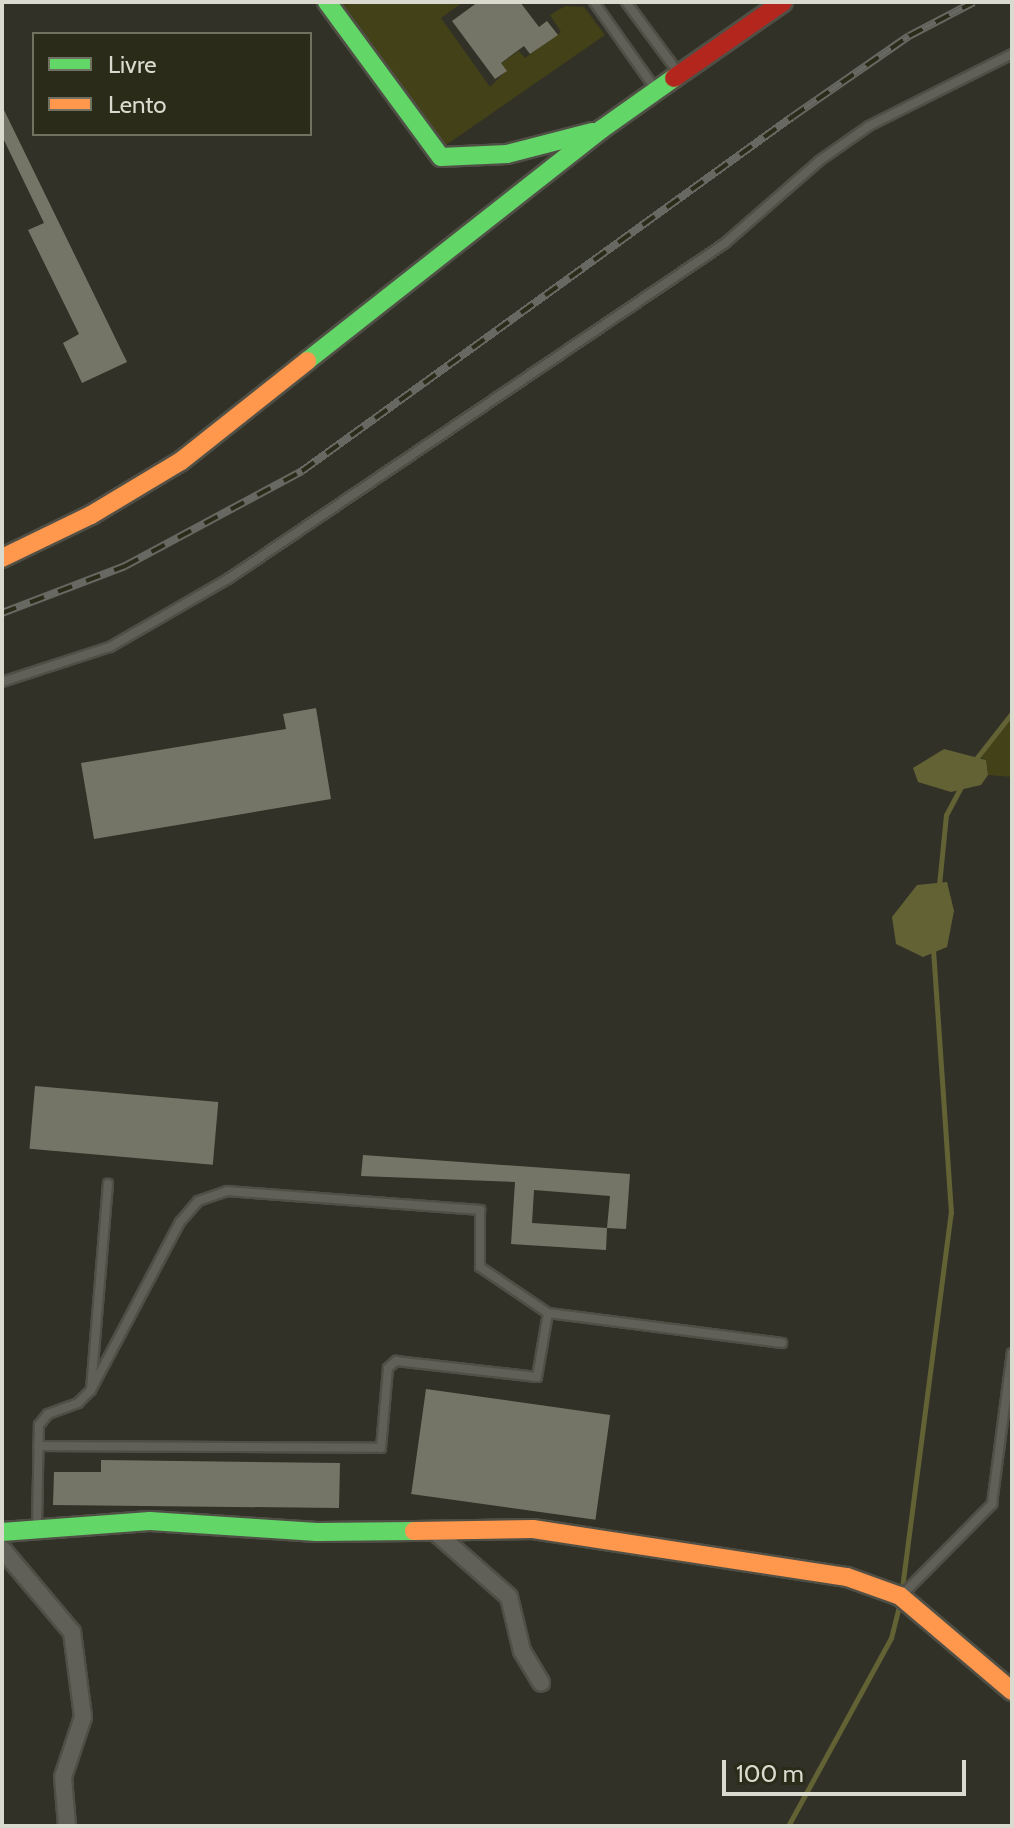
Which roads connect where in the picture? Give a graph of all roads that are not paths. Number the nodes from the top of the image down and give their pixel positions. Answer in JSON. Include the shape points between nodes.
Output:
{"nodes":[{"id":1,"x":327,"y":2,"type":"edge"},
{"id":2,"x":594,"y":2,"type":"edge"},
{"id":3,"x":626,"y":2,"type":"edge"},
{"id":4,"x":783,"y":2,"type":"edge"},
{"id":5,"x":1012,"y":54,"type":"edge"},
{"id":6,"x":680,"y":74,"type":"junction"},
{"id":7,"x":657,"y":90,"type":"junction"},
{"id":8,"x":602,"y":129,"type":"junction"},
{"id":9,"x":2,"y":558,"type":"edge"},
{"id":10,"x":2,"y":682,"type":"edge"},
{"id":11,"x":108,"y":1184,"type":"dead end"},
{"id":12,"x":548,"y":1313,"type":"junction"},
{"id":13,"x":782,"y":1343,"type":"dead end"},
{"id":14,"x":1012,"y":1353,"type":"edge"},
{"id":15,"x":91,"y":1390,"type":"junction"},
{"id":16,"x":38,"y":1446,"type":"junction"},
{"id":17,"x":37,"y":1527,"type":"junction"},
{"id":18,"x":434,"y":1531,"type":"junction"},
{"id":19,"x":2,"y":1532,"type":"edge"},
{"id":20,"x":2,"y":1549,"type":"edge"},
{"id":21,"x":900,"y":1596,"type":"junction"},
{"id":22,"x":541,"y":1683,"type":"dead end"},
{"id":23,"x":1012,"y":1691,"type":"edge"},
{"id":24,"x":67,"y":1826,"type":"edge"}],
"edges":[{"from":1,"to":8,"type":"street","via":[[441,157],[507,154]]},
{"from":2,"to":7,"type":"lane"},
{"from":3,"to":6,"type":"lane"},
{"from":4,"to":6,"type":"street"},
{"from":5,"to":10,"type":"lane","via":[[869,126],[724,244],[228,579],[110,647]]},
{"from":6,"to":7,"type":"street"},
{"from":7,"to":8,"type":"street"},
{"from":8,"to":9,"type":"street","via":[[181,461],[91,515]]},
{"from":11,"to":15,"type":"lane"},
{"from":12,"to":13,"type":"lane"},
{"from":12,"to":15,"type":"lane","via":[[480,1267],[480,1210],[227,1191],[198,1201],[180,1222]]},
{"from":12,"to":16,"type":"lane","via":[[537,1377],[396,1361],[388,1368],[381,1448]]},
{"from":14,"to":21,"type":"lane","via":[[992,1504]]},
{"from":15,"to":16,"type":"lane","via":[[78,1403],[48,1414],[39,1425]]},
{"from":16,"to":17,"type":"lane"},
{"from":17,"to":18,"type":"street","via":[[150,1521],[317,1532]]},
{"from":17,"to":19,"type":"street"},
{"from":18,"to":21,"type":"street","via":[[533,1529],[624,1540],[847,1577]]},
{"from":18,"to":22,"type":"street","via":[[509,1597],[522,1651]]},
{"from":20,"to":24,"type":"street","via":[[72,1632],[83,1717],[63,1777]]},
{"from":21,"to":23,"type":"street"}]}
